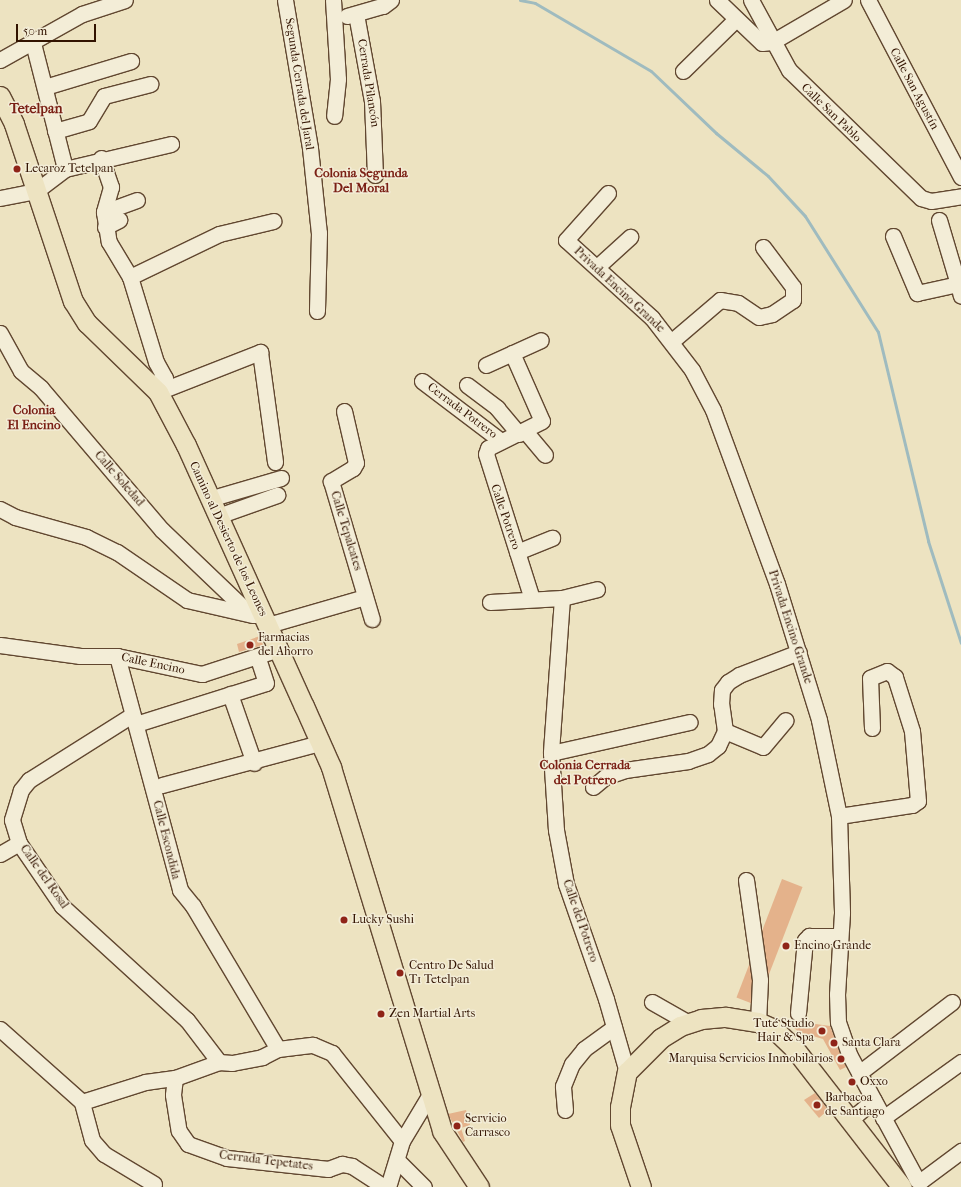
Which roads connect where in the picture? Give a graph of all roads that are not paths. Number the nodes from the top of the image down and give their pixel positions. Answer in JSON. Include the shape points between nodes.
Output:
{"nodes":[{"id":1,"x":125,"y":0,"type":"edge"},
{"id":2,"x":284,"y":0,"type":"edge"},
{"id":3,"x":333,"y":0,"type":"edge"},
{"id":4,"x":392,"y":0,"type":"edge"},
{"id":5,"x":717,"y":0,"type":"edge"},
{"id":6,"x":751,"y":0,"type":"edge"},
{"id":7,"x":844,"y":0,"type":"edge"},
{"id":8,"x":868,"y":0,"type":"edge"},
{"id":9,"x":104,"y":3,"type":"edge"},
{"id":10,"x":356,"y":14,"type":"junction"},
{"id":11,"x":336,"y":18,"type":"junction"},
{"id":12,"x":735,"y":20,"type":"junction"},
{"id":13,"x":772,"y":42,"type":"junction"},
{"id":14,"x":33,"y":43,"type":"junction"},
{"id":15,"x":0,"y":60,"type":"edge"},
{"id":16,"x":131,"y":61,"type":"dead end"},
{"id":17,"x":683,"y":71,"type":"dead end"},
{"id":18,"x":150,"y":84,"type":"dead end"},
{"id":19,"x":45,"y":87,"type":"junction"},
{"id":20,"x":0,"y":96,"type":"edge"},
{"id":21,"x":334,"y":116,"type":"dead end"},
{"id":22,"x":55,"y":131,"type":"junction"},
{"id":23,"x":171,"y":144,"type":"dead end"},
{"id":24,"x":101,"y":158,"type":"junction"},
{"id":25,"x":65,"y":169,"type":"junction"},
{"id":26,"x":375,"y":175,"type":"dead end"},
{"id":27,"x":961,"y":177,"type":"edge"},
{"id":28,"x":111,"y":187,"type":"junction"},
{"id":29,"x":36,"y":191,"type":"junction"},
{"id":30,"x":608,"y":193,"type":"dead end"},
{"id":31,"x":961,"y":196,"type":"edge"},
{"id":32,"x":0,"y":198,"type":"edge"},
{"id":33,"x":137,"y":200,"type":"dead end"},
{"id":34,"x":122,"y":205,"type":"junction"},
{"id":35,"x":109,"y":220,"type":"junction"},
{"id":36,"x":939,"y":220,"type":"dead end"},
{"id":37,"x":273,"y":221,"type":"dead end"},
{"id":38,"x":893,"y":236,"type":"dead end"},
{"id":39,"x":630,"y":237,"type":"dead end"},
{"id":40,"x":763,"y":247,"type":"dead end"},
{"id":41,"x":597,"y":267,"type":"junction"},
{"id":42,"x":130,"y":277,"type":"junction"},
{"id":43,"x":960,"y":290,"type":"edge"},
{"id":44,"x":318,"y":311,"type":"dead end"},
{"id":45,"x":0,"y":333,"type":"edge"},
{"id":46,"x":541,"y":340,"type":"dead end"},
{"id":47,"x":672,"y":340,"type":"junction"},
{"id":48,"x":512,"y":353,"type":"junction"},
{"id":49,"x":486,"y":365,"type":"dead end"},
{"id":50,"x":422,"y":381,"type":"dead end"},
{"id":51,"x":467,"y":385,"type":"dead end"},
{"id":52,"x":155,"y":389,"type":"junction"},
{"id":53,"x":344,"y":411,"type":"dead end"},
{"id":54,"x":522,"y":433,"type":"junction"},
{"id":55,"x":501,"y":440,"type":"junction"},
{"id":56,"x":545,"y":455,"type":"dead end"},
{"id":57,"x":275,"y":462,"type":"dead end"},
{"id":58,"x":280,"y":478,"type":"dead end"},
{"id":59,"x":277,"y":495,"type":"dead end"},
{"id":60,"x":209,"y":499,"type":"junction"},
{"id":61,"x":4,"y":513,"type":"edge"},
{"id":62,"x":218,"y":516,"type":"junction"},
{"id":63,"x":552,"y":538,"type":"dead end"},
{"id":64,"x":517,"y":552,"type":"junction"},
{"id":65,"x":597,"y":589,"type":"dead end"},
{"id":66,"x":365,"y":597,"type":"junction"},
{"id":67,"x":562,"y":598,"type":"junction"},
{"id":68,"x":532,"y":599,"type":"junction"},
{"id":69,"x":490,"y":602,"type":"dead end"},
{"id":70,"x":261,"y":619,"type":"junction"},
{"id":71,"x":372,"y":619,"type":"dead end"},
{"id":72,"x":0,"y":645,"type":"edge"},
{"id":73,"x":279,"y":649,"type":"junction"},
{"id":74,"x":798,"y":652,"type":"junction"},
{"id":75,"x":117,"y":656,"type":"junction"},
{"id":76,"x":257,"y":656,"type":"junction"},
{"id":77,"x":230,"y":694,"type":"junction"},
{"id":78,"x":134,"y":720,"type":"junction"},
{"id":79,"x":786,"y":720,"type":"dead end"},
{"id":80,"x":690,"y":722,"type":"dead end"},
{"id":81,"x":872,"y":728,"type":"dead end"},
{"id":82,"x":726,"y":731,"type":"junction"},
{"id":83,"x":320,"y":743,"type":"junction"},
{"id":84,"x":551,"y":752,"type":"junction"},
{"id":85,"x":254,"y":762,"type":"junction"},
{"id":86,"x":162,"y":785,"type":"dead end"},
{"id":87,"x":593,"y":786,"type":"dead end"},
{"id":88,"x":839,"y":816,"type":"junction"},
{"id":89,"x":18,"y":842,"type":"junction"},
{"id":90,"x":0,"y":854,"type":"edge"},
{"id":91,"x":746,"y":880,"type":"dead end"},
{"id":92,"x":840,"y":936,"type":"junction"},
{"id":93,"x":652,"y":1002,"type":"dead end"},
{"id":94,"x":952,"y":1002,"type":"dead end"},
{"id":95,"x":798,"y":1013,"type":"dead end"},
{"id":96,"x":758,"y":1022,"type":"junction"},
{"id":97,"x":689,"y":1023,"type":"junction"},
{"id":98,"x":614,"y":1028,"type":"junction"},
{"id":99,"x":0,"y":1029,"type":"edge"},
{"id":100,"x":278,"y":1049,"type":"junction"},
{"id":101,"x":219,"y":1062,"type":"junction"},
{"id":102,"x":961,"y":1062,"type":"edge"},
{"id":103,"x":627,"y":1072,"type":"junction"},
{"id":104,"x":859,"y":1073,"type":"junction"},
{"id":105,"x":175,"y":1078,"type":"junction"},
{"id":106,"x":429,"y":1096,"type":"junction"},
{"id":107,"x":874,"y":1100,"type":"junction"},
{"id":108,"x":82,"y":1102,"type":"junction"},
{"id":109,"x":565,"y":1110,"type":"dead end"},
{"id":110,"x":883,"y":1118,"type":"junction"},
{"id":111,"x":850,"y":1120,"type":"junction"},
{"id":112,"x":402,"y":1141,"type":"junction"},
{"id":113,"x":961,"y":1151,"type":"edge"},
{"id":114,"x":397,"y":1160,"type":"junction"},
{"id":115,"x":154,"y":1184,"type":"dead end"},
{"id":116,"x":384,"y":1187,"type":"edge"},
{"id":117,"x":388,"y":1187,"type":"edge"},
{"id":118,"x":424,"y":1187,"type":"edge"},
{"id":119,"x":479,"y":1187,"type":"edge"},
{"id":120,"x":640,"y":1187,"type":"edge"},
{"id":121,"x":902,"y":1187,"type":"edge"}],
"edges":[{"from":1,"to":9,"type":"street"},
{"from":2,"to":44,"type":"street","name":"Segunda Cerrada del Jaral","via":[[306,117],[320,233]]},
{"from":3,"to":11,"type":"street","name":"Cerrada Pilancón"},
{"from":4,"to":10,"type":"street","via":[[383,6]]},
{"from":5,"to":12,"type":"street"},
{"from":6,"to":13,"type":"street","name":"Calle San Pablo"},
{"from":7,"to":13,"type":"street"},
{"from":8,"to":27,"type":"street","name":"Calle San Agustín"},
{"from":9,"to":14,"type":"street"},
{"from":10,"to":11,"type":"street"},
{"from":10,"to":26,"type":"street","name":"Cerrada Pilancón","via":[[372,100]]},
{"from":11,"to":21,"type":"street","name":"Cerrada Pilancón","via":[[338,79]]},
{"from":12,"to":13,"type":"street","via":[[762,42]]},
{"from":12,"to":17,"type":"street"},
{"from":13,"to":31,"type":"street","name":"Calle San Pablo","via":[[789,70],[805,88],[921,198],[931,201]]},
{"from":14,"to":15,"type":"street"},
{"from":14,"to":19,"type":"street"},
{"from":16,"to":19,"type":"street"},
{"from":18,"to":22,"type":"street","via":[[104,96],[89,121]]},
{"from":19,"to":22,"type":"street"},
{"from":20,"to":29,"type":"main road","name":"Camino al Desierto de los Leones","via":[[14,124]]},
{"from":22,"to":25,"type":"street"},
{"from":23,"to":24,"type":"street"},
{"from":24,"to":25,"type":"street"},
{"from":24,"to":28,"type":"street"},
{"from":25,"to":29,"type":"street"},
{"from":28,"to":34,"type":"street"},
{"from":28,"to":35,"type":"street"},
{"from":29,"to":32,"type":"street"},
{"from":29,"to":52,"type":"main road","name":"Camino al Desierto de los Leones","via":[[73,301],[87,322]]},
{"from":30,"to":41,"type":"street","name":"Privada Encino Grande","via":[[566,240]]},
{"from":33,"to":34,"type":"street"},
{"from":34,"to":35,"type":"street"},
{"from":35,"to":42,"type":"street","via":[[115,256]]},
{"from":36,"to":43,"type":"street"},
{"from":37,"to":42,"type":"street","via":[[219,234]]},
{"from":38,"to":43,"type":"street","via":[[917,293]]},
{"from":39,"to":41,"type":"street"},
{"from":40,"to":47,"type":"street","via":[[793,287],[793,300],[772,314],[760,317],[738,303],[720,300]]},
{"from":41,"to":47,"type":"street","name":"Privada Encino Grande"},
{"from":42,"to":52,"type":"street","via":[[148,338],[166,378]]},
{"from":45,"to":70,"type":"street","name":"Calle Soledad","via":[[21,371],[41,388],[162,530]]},
{"from":46,"to":48,"type":"street"},
{"from":47,"to":74,"type":"street","name":"Privada Encino Grande","via":[[692,370],[713,410],[777,584]]},
{"from":48,"to":49,"type":"street"},
{"from":48,"to":54,"type":"street","via":[[543,420]]},
{"from":50,"to":55,"type":"street","name":"Cerrada Potrero"},
{"from":51,"to":54,"type":"street","via":[[497,408]]},
{"from":52,"to":57,"type":"street","via":[[260,352]]},
{"from":52,"to":60,"type":"main road","name":"Camino al Desierto de los Leones"},
{"from":53,"to":66,"type":"street","name":"Calle Tepalcates","via":[[355,466],[331,481]]},
{"from":54,"to":55,"type":"street"},
{"from":54,"to":56,"type":"street"},
{"from":55,"to":64,"type":"street","name":"Calle Potrero","via":[[488,448],[486,454]]},
{"from":58,"to":60,"type":"street"},
{"from":59,"to":62,"type":"street"},
{"from":60,"to":62,"type":"main road","name":"Camino al Desierto de los Leones"},
{"from":61,"to":70,"type":"street","via":[[86,537],[117,552],[187,600]]},
{"from":62,"to":70,"type":"main road","name":"Camino al Desierto de los Leones"},
{"from":63,"to":64,"type":"street"},
{"from":64,"to":68,"type":"street","name":"Calle Potrero"},
{"from":65,"to":67,"type":"street"},
{"from":66,"to":70,"type":"street"},
{"from":66,"to":71,"type":"street","name":"Calle Tepalcates"},
{"from":67,"to":68,"type":"street"},
{"from":67,"to":84,"type":"street","name":"Calle del Potrero"},
{"from":68,"to":69,"type":"street"},
{"from":70,"to":73,"type":"main road","name":"Camino al Desierto de los Leones"},
{"from":72,"to":75,"type":"street","name":"Calle Encino","via":[[80,656]]},
{"from":73,"to":76,"type":"street","name":"Calle Encino"},
{"from":73,"to":83,"type":"main road","name":"Camino al Desierto de los Leones"},
{"from":74,"to":82,"type":"street","via":[[739,675],[728,682],[722,690],[721,704]]},
{"from":74,"to":88,"type":"street","name":"Privada Encino Grande","via":[[819,720]]},
{"from":75,"to":76,"type":"street","name":"Calle Encino","via":[[202,674]]},
{"from":75,"to":78,"type":"street","name":"Calle Escondida"},
{"from":76,"to":77,"type":"street","name":"Calle del Rosal","via":[[266,683]]},
{"from":77,"to":78,"type":"street","name":"Calle del Rosal"},
{"from":77,"to":85,"type":"street"},
{"from":78,"to":89,"type":"street","name":"Calle del Rosal","via":[[29,780],[21,790],[12,820]]},
{"from":78,"to":100,"type":"street","name":"Calle Escondida","via":[[180,890]]},
{"from":79,"to":82,"type":"street","via":[[763,747]]},
{"from":80,"to":84,"type":"street"},
{"from":81,"to":88,"type":"street","via":[[870,678],[887,671],[895,677],[912,731],[918,801],[912,805]]},
{"from":82,"to":87,"type":"street","via":[[718,746],[708,754],[688,761],[625,770],[605,777]]},
{"from":83,"to":85,"type":"street"},
{"from":83,"to":106,"type":"main road","name":"Camino al Desierto de los Leones","via":[[331,767]]},
{"from":84,"to":98,"type":"street","name":"Calle del Potrero","via":[[556,830],[566,884]]},
{"from":85,"to":86,"type":"street"},
{"from":88,"to":92,"type":"street","name":"Privada Encino Grande"},
{"from":89,"to":90,"type":"street"},
{"from":89,"to":101,"type":"street","name":"Calle del Rosal","via":[[62,906],[186,1020]]},
{"from":91,"to":96,"type":"street","via":[[760,980]]},
{"from":92,"to":95,"type":"street","via":[[809,936],[805,940]]},
{"from":92,"to":104,"type":"street","name":"Privada Encino Grande","via":[[838,1022]]},
{"from":93,"to":97,"type":"street"},
{"from":94,"to":104,"type":"street"},
{"from":96,"to":97,"type":"main road","via":[[726,1017]]},
{"from":96,"to":111,"type":"main road","via":[[774,1029],[794,1048]]},
{"from":97,"to":103,"type":"main road","via":[[661,1038]]},
{"from":98,"to":103,"type":"street","name":"Calle del Potrero"},
{"from":98,"to":109,"type":"street","via":[[584,1049],[572,1064],[563,1086]]},
{"from":99,"to":108,"type":"street"},
{"from":100,"to":101,"type":"street","via":[[247,1060]]},
{"from":100,"to":112,"type":"street","via":[[313,1045],[332,1053]]},
{"from":101,"to":105,"type":"street"},
{"from":102,"to":110,"type":"street"},
{"from":103,"to":120,"type":"main road","via":[[620,1107],[620,1125]]},
{"from":104,"to":107,"type":"street","name":"Privada Encino Grande"},
{"from":105,"to":108,"type":"street","via":[[145,1082]]},
{"from":105,"to":116,"type":"street","name":"Cerrada Tepetates","via":[[173,1095],[179,1131],[188,1144],[227,1158],[328,1170],[342,1164],[352,1166]]},
{"from":106,"to":112,"type":"street"},
{"from":106,"to":119,"type":"main road","name":"Camino al Desierto de los Leones","via":[[442,1131]]},
{"from":107,"to":110,"type":"street","name":"Privada Encino Grande"},
{"from":107,"to":111,"type":"street"},
{"from":108,"to":115,"type":"street","via":[[92,1140],[104,1154]]},
{"from":110,"to":113,"type":"street","name":"Privada Encino Grande","via":[[919,1181]]},
{"from":111,"to":121,"type":"main road"},
{"from":112,"to":114,"type":"street"},
{"from":114,"to":117,"type":"street"},
{"from":114,"to":118,"type":"street"}]}
